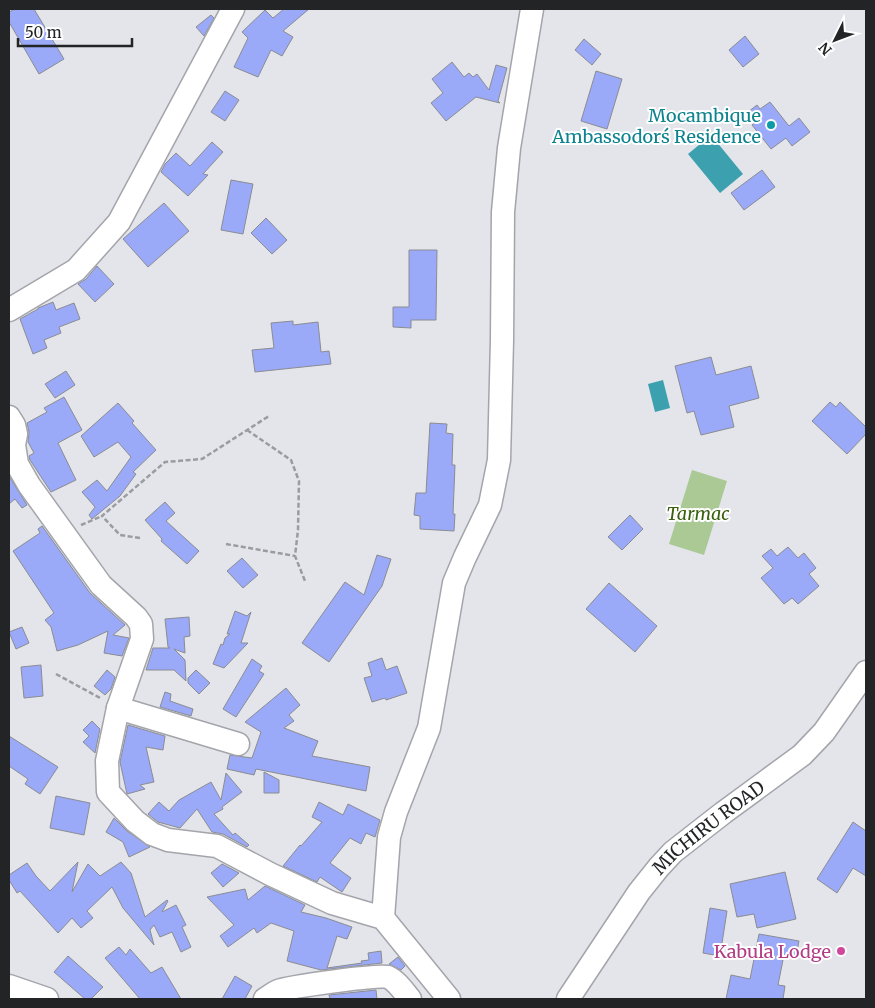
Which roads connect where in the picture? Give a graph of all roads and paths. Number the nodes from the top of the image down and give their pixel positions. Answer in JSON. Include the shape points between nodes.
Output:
{"nodes":[{"id":1,"x":233,"y":9,"type":"edge"},
{"id":2,"x":532,"y":9,"type":"edge"},
{"id":3,"x":9,"y":310,"type":"edge"},
{"id":4,"x":269,"y":416,"type":"dead end"},
{"id":5,"x":9,"y":417,"type":"edge"},
{"id":6,"x":247,"y":430,"type":"junction"},
{"id":7,"x":140,"y":538,"type":"dead end"},
{"id":8,"x":226,"y":544,"type":"dead end"},
{"id":9,"x":295,"y":556,"type":"junction"},
{"id":10,"x":305,"y":581,"type":"dead end"},
{"id":11,"x":866,"y":672,"type":"edge"},
{"id":12,"x":56,"y":674,"type":"dead end"},
{"id":13,"x":118,"y":708,"type":"junction"},
{"id":14,"x":238,"y":744,"type":"dead end"},
{"id":15,"x":383,"y":918,"type":"junction"},
{"id":16,"x":9,"y":986,"type":"edge"},
{"id":17,"x":47,"y":999,"type":"edge"},
{"id":18,"x":265,"y":999,"type":"edge"},
{"id":19,"x":410,"y":999,"type":"edge"},
{"id":20,"x":449,"y":999,"type":"edge"},
{"id":21,"x":568,"y":999,"type":"edge"}],
"edges":[{"from":1,"to":3,"type":"street","via":[[119,222],[76,270]]},
{"from":2,"to":15,"type":"street","via":[[509,148],[503,212],[500,460],[490,506],[454,583],[429,728],[389,837]]},
{"from":4,"to":6,"type":"path"},
{"from":5,"to":13,"type":"street","via":[[16,434],[17,464],[29,485],[101,586],[141,624],[142,639]]},
{"from":6,"to":7,"type":"path","via":[[202,459],[164,462],[102,516],[120,535]]},
{"from":6,"to":9,"type":"path","via":[[291,460],[299,481]]},
{"from":8,"to":9,"type":"path"},
{"from":9,"to":10,"type":"path"},
{"from":11,"to":21,"type":"street","name":"MICHIRU ROAD","via":[[824,732],[802,755],[673,852],[659,867]]},
{"from":12,"to":13,"type":"path"},
{"from":13,"to":14,"type":"street"},
{"from":13,"to":15,"type":"street","via":[[107,761],[108,792],[152,834],[168,840],[217,846],[332,903]]},
{"from":15,"to":20,"type":"street"},
{"from":16,"to":17,"type":"street"},
{"from":18,"to":19,"type":"street","via":[[278,991],[301,985],[380,976],[388,977]]}]}
